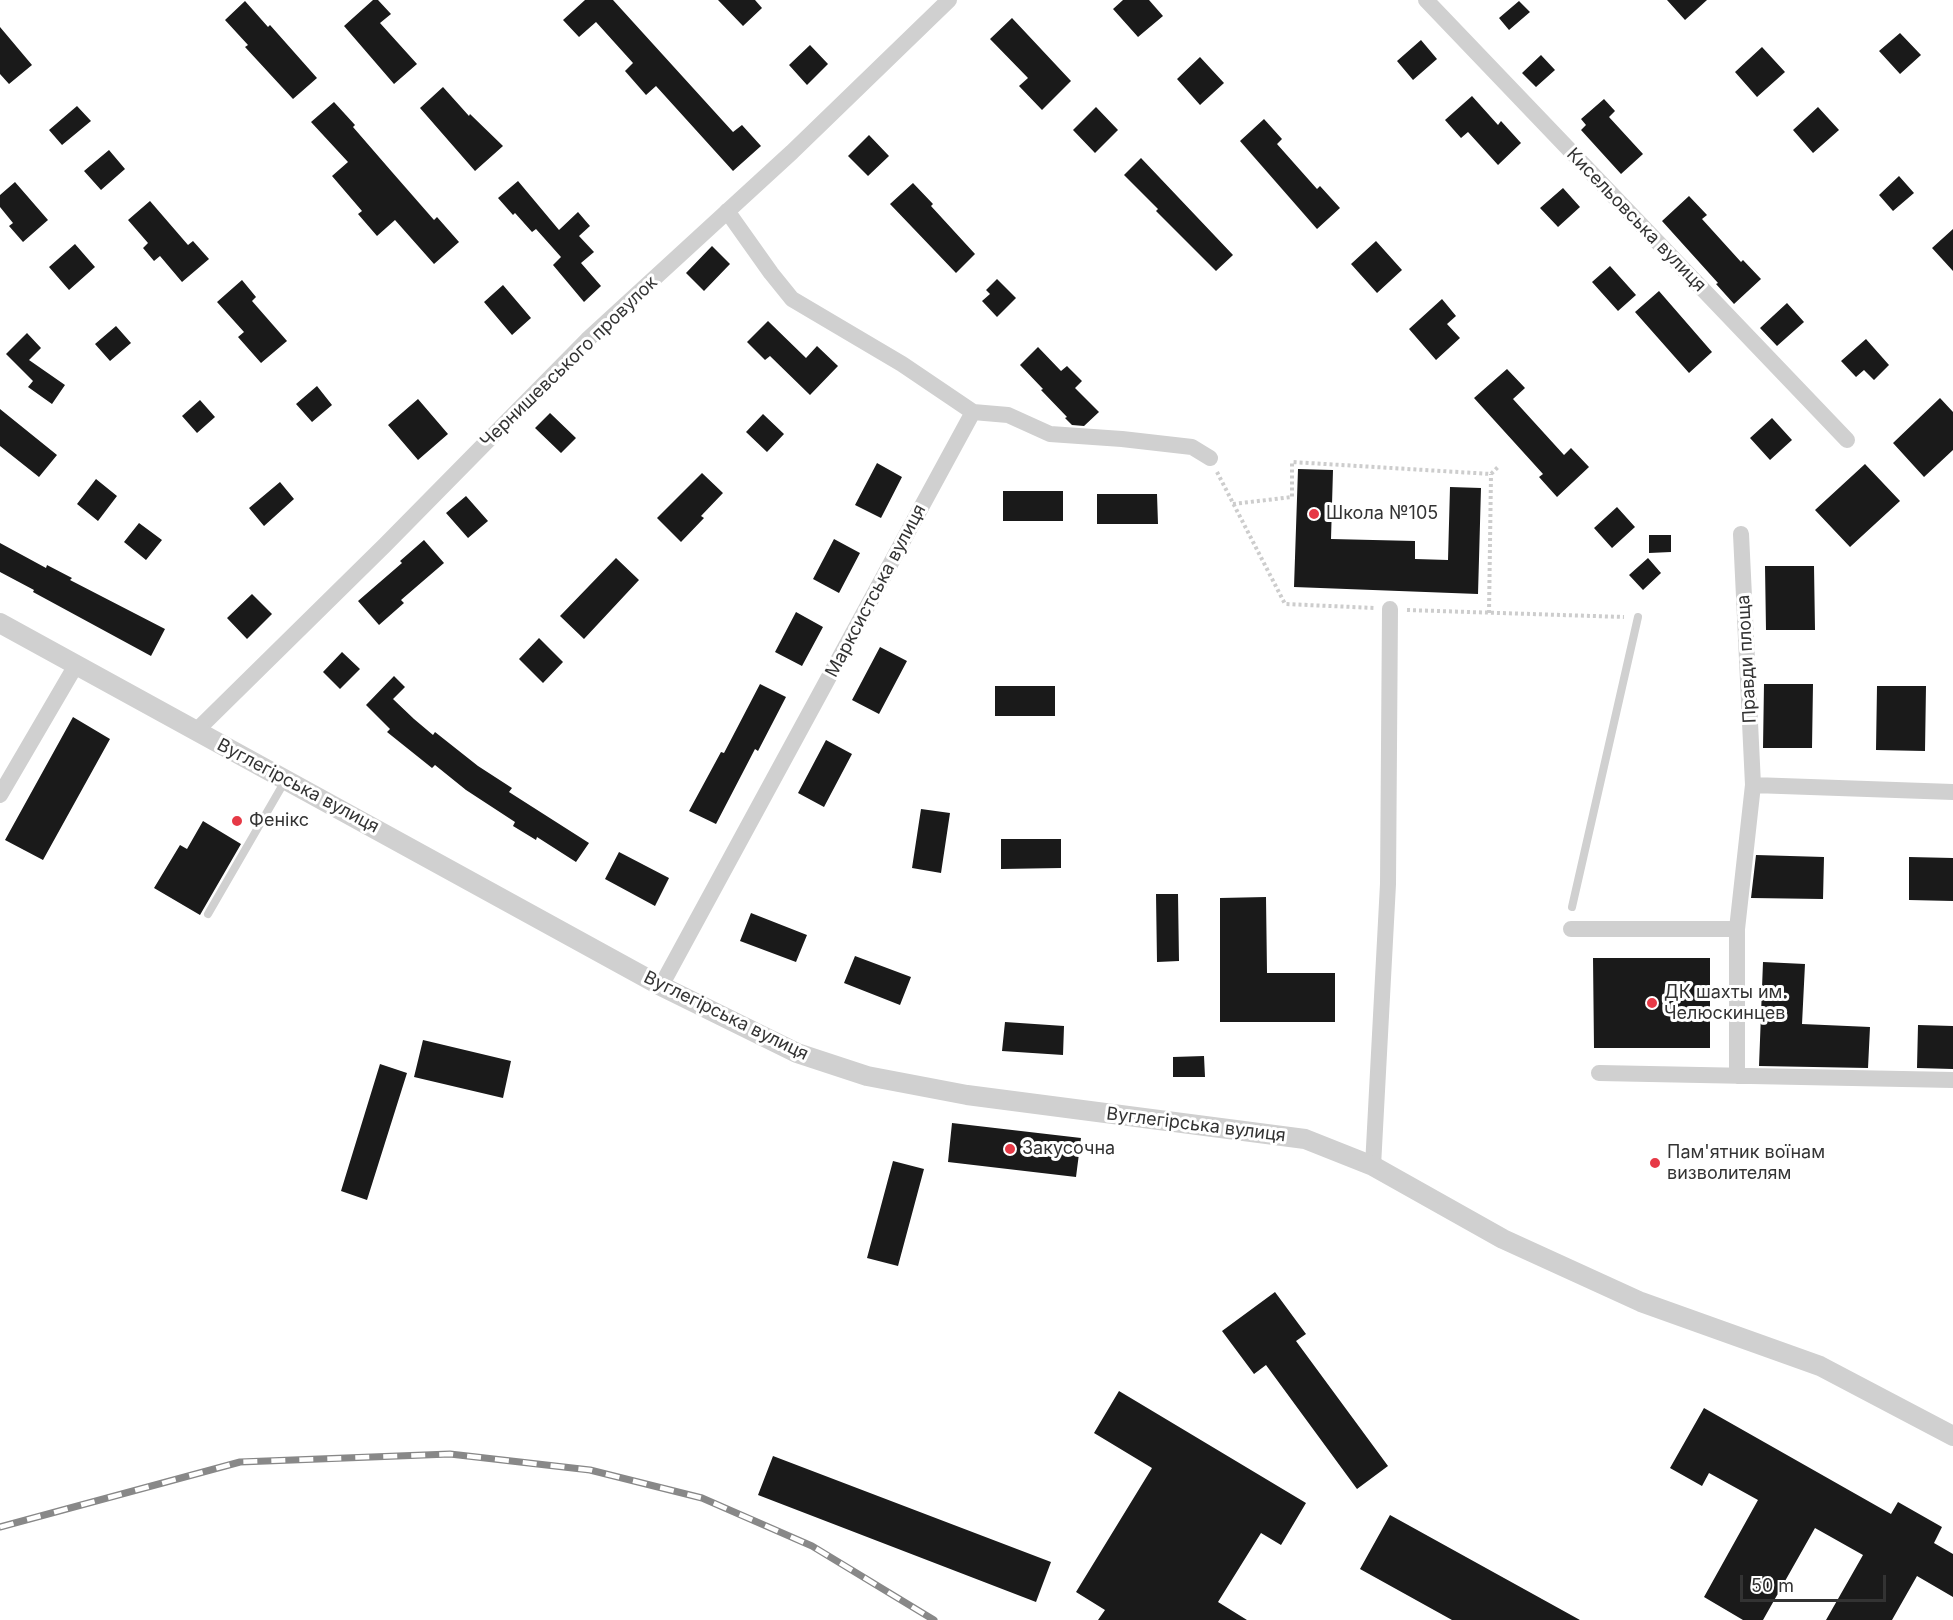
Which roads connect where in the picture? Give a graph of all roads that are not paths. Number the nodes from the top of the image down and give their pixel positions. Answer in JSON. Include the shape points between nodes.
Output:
{"nodes":[{"id":1,"x":949,"y":0,"type":"edge"},
{"id":2,"x":1426,"y":0,"type":"edge"},
{"id":3,"x":727,"y":211,"type":"junction"},
{"id":4,"x":972,"y":412,"type":"junction"},
{"id":5,"x":1846,"y":440,"type":"dead end"},
{"id":6,"x":1210,"y":458,"type":"road end"},
{"id":7,"x":1741,"y":534,"type":"dead end"},
{"id":8,"x":1390,"y":609,"type":"road end"},
{"id":9,"x":1638,"y":617,"type":"road end"},
{"id":10,"x":0,"y":623,"type":"edge"},
{"id":11,"x":76,"y":665,"type":"junction"},
{"id":12,"x":196,"y":731,"type":"junction"},
{"id":13,"x":285,"y":780,"type":"junction"},
{"id":14,"x":1753,"y":785,"type":"junction"},
{"id":15,"x":1953,"y":792,"type":"edge"},
{"id":16,"x":0,"y":795,"type":"edge"},
{"id":17,"x":1572,"y":908,"type":"dead end"},
{"id":18,"x":208,"y":914,"type":"dead end"},
{"id":19,"x":1571,"y":929,"type":"dead end"},
{"id":20,"x":1737,"y":929,"type":"junction"},
{"id":21,"x":661,"y":986,"type":"junction"},
{"id":22,"x":1599,"y":1073,"type":"dead end"},
{"id":23,"x":1737,"y":1076,"type":"junction"},
{"id":24,"x":1953,"y":1080,"type":"edge"},
{"id":25,"x":1373,"y":1166,"type":"junction"},
{"id":26,"x":1953,"y":1436,"type":"edge"}],
"edges":[{"from":1,"to":3,"type":"street","name":"Чернишевського провулок"},
{"from":2,"to":5,"type":"street","name":"Кисельовська вулиця"},
{"from":3,"to":4,"type":"street","via":[[792,299],[902,364]]},
{"from":3,"to":12,"type":"street","name":"Чернишевського провулок","via":[[587,340]]},
{"from":4,"to":6,"type":"street","via":[[1008,415],[1050,434],[1192,447]]},
{"from":4,"to":21,"type":"street","name":"Марксистська вулиця"},
{"from":7,"to":14,"type":"street","name":"Правди площа"},
{"from":8,"to":25,"type":"street","via":[[1388,884]]},
{"from":9,"to":17,"type":"lane"},
{"from":10,"to":11,"type":"street","name":"Вуглегірська вулиця"},
{"from":11,"to":12,"type":"street","name":"Вуглегірська вулиця"},
{"from":11,"to":16,"type":"street"},
{"from":12,"to":13,"type":"street","name":"Вуглегірська вулиця"},
{"from":13,"to":18,"type":"lane"},
{"from":13,"to":21,"type":"street","name":"Вуглегірська вулиця"},
{"from":14,"to":15,"type":"street"},
{"from":14,"to":20,"type":"street","name":"Правди площа"},
{"from":19,"to":20,"type":"street"},
{"from":20,"to":23,"type":"street","name":"Правди площа"},
{"from":21,"to":25,"type":"street","name":"Вуглегірська вулиця","via":[[797,1053],[867,1076],[967,1095],[1305,1138]]},
{"from":22,"to":23,"type":"street"},
{"from":23,"to":24,"type":"street"},
{"from":25,"to":26,"type":"street","name":"Вуглегірська вулиця","via":[[1503,1239],[1641,1302],[1820,1366]]}]}
